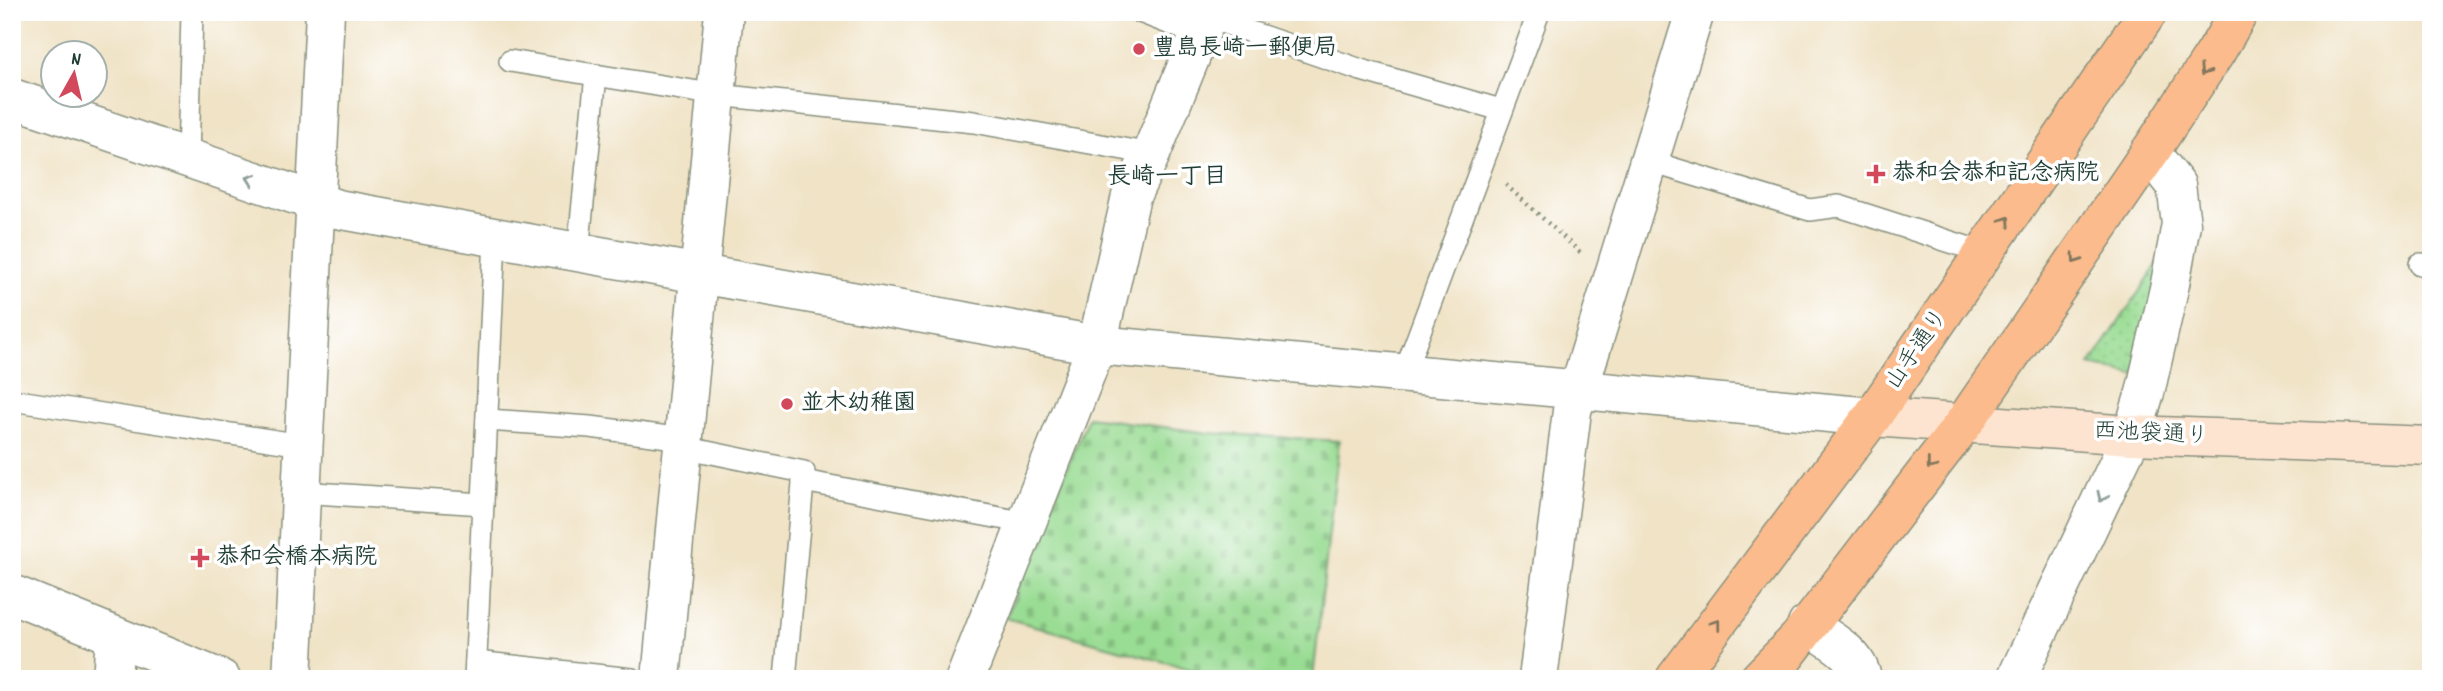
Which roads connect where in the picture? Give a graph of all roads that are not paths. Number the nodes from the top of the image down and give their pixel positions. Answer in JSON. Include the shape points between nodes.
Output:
{"nodes":[{"id":1,"x":192,"y":12,"type":"edge"},
{"id":2,"x":325,"y":12,"type":"edge"},
{"id":3,"x":724,"y":12,"type":"edge"},
{"id":4,"x":1140,"y":12,"type":"edge"},
{"id":5,"x":1539,"y":12,"type":"edge"},
{"id":6,"x":1695,"y":12,"type":"edge"},
{"id":7,"x":2148,"y":12,"type":"edge"},
{"id":8,"x":2239,"y":12,"type":"edge"},
{"id":9,"x":1205,"y":21,"type":"edge"},
{"id":10,"x":510,"y":61,"type":"dead end"},
{"id":11,"x":596,"y":75,"type":"junction"},
{"id":12,"x":717,"y":94,"type":"junction"},
{"id":13,"x":12,"y":98,"type":"edge"},
{"id":14,"x":1501,"y":110,"type":"junction"},
{"id":15,"x":2150,"y":152,"type":"junction"},
{"id":16,"x":1151,"y":154,"type":"junction"},
{"id":17,"x":188,"y":158,"type":"junction"},
{"id":18,"x":1648,"y":161,"type":"junction"},
{"id":19,"x":316,"y":202,"type":"junction"},
{"id":20,"x":495,"y":237,"type":"junction"},
{"id":21,"x":579,"y":252,"type":"junction"},
{"id":22,"x":1984,"y":253,"type":"junction"},
{"id":23,"x":700,"y":274,"type":"junction"},
{"id":24,"x":1097,"y":345,"type":"junction"},
{"id":25,"x":1404,"y":374,"type":"junction"},
{"id":26,"x":1578,"y":390,"type":"junction"},
{"id":27,"x":12,"y":400,"type":"edge"},
{"id":28,"x":1872,"y":417,"type":"junction"},
{"id":29,"x":486,"y":420,"type":"junction"},
{"id":30,"x":1964,"y":423,"type":"junction"},
{"id":31,"x":2132,"y":435,"type":"junction"},
{"id":32,"x":684,"y":443,"type":"junction"},
{"id":33,"x":302,"y":445,"type":"junction"},
{"id":34,"x":2431,"y":446,"type":"edge"},
{"id":35,"x":803,"y":481,"type":"junction"},
{"id":36,"x":300,"y":492,"type":"junction"},
{"id":37,"x":483,"y":504,"type":"junction"},
{"id":38,"x":1027,"y":523,"type":"junction"},
{"id":39,"x":12,"y":594,"type":"edge"},
{"id":40,"x":1802,"y":633,"type":"junction"},
{"id":41,"x":115,"y":636,"type":"junction"},
{"id":42,"x":475,"y":671,"type":"edge"},
{"id":43,"x":112,"y":679,"type":"edge"},
{"id":44,"x":221,"y":679,"type":"edge"},
{"id":45,"x":292,"y":679,"type":"edge"},
{"id":46,"x":632,"y":679,"type":"edge"},
{"id":47,"x":661,"y":679,"type":"edge"},
{"id":48,"x":785,"y":679,"type":"edge"},
{"id":49,"x":965,"y":679,"type":"edge"},
{"id":50,"x":1538,"y":679,"type":"edge"},
{"id":51,"x":1675,"y":679,"type":"edge"},
{"id":52,"x":1759,"y":679,"type":"edge"},
{"id":53,"x":1768,"y":679,"type":"edge"},
{"id":54,"x":1862,"y":679,"type":"edge"},
{"id":55,"x":2016,"y":679,"type":"edge"}],
"edges":[{"from":1,"to":17,"type":"lane"},
{"from":2,"to":19,"type":"street"},
{"from":3,"to":12,"type":"street"},
{"from":4,"to":9,"type":"lane"},
{"from":5,"to":14,"type":"lane"},
{"from":6,"to":18,"type":"street"},
{"from":22,"to":7,"type":"main road","name":"山手通り","one_way":true},
{"from":8,"to":15,"type":"main road","one_way":true},
{"from":9,"to":14,"type":"lane"},
{"from":9,"to":16,"type":"street"},
{"from":10,"to":11,"type":"lane"},
{"from":11,"to":12,"type":"lane"},
{"from":11,"to":21,"type":"lane"},
{"from":12,"to":16,"type":"lane","via":[[974,122]]},
{"from":12,"to":23,"type":"street"},
{"from":13,"to":17,"type":"street"},
{"from":14,"to":25,"type":"lane"},
{"from":15,"to":30,"type":"main road","one_way":true},
{"from":15,"to":31,"type":"street","via":[[2175,185],[2181,224]]},
{"from":16,"to":24,"type":"street","via":[[1130,197]]},
{"from":19,"to":17,"type":"street","one_way":true},
{"from":18,"to":22,"type":"lane","via":[[1810,210],[1839,206]]},
{"from":18,"to":26,"type":"street"},
{"from":19,"to":20,"type":"street"},
{"from":19,"to":33,"type":"street"},
{"from":20,"to":21,"type":"street"},
{"from":20,"to":29,"type":"lane"},
{"from":21,"to":23,"type":"street"},
{"from":22,"to":28,"type":"main road","name":"山手通り"},
{"from":23,"to":24,"type":"street"},
{"from":23,"to":32,"type":"street"},
{"from":24,"to":25,"type":"street"},
{"from":24,"to":38,"type":"street"},
{"from":25,"to":26,"type":"street"},
{"from":26,"to":28,"type":"street"},
{"from":26,"to":50,"type":"street"},
{"from":27,"to":33,"type":"lane"},
{"from":28,"to":30,"type":"main road","name":"西池袋通り"},
{"from":51,"to":28,"type":"main road","name":"山手通り","one_way":true},
{"from":29,"to":32,"type":"lane","via":[[590,427]]},
{"from":29,"to":37,"type":"lane"},
{"from":30,"to":31,"type":"main road","name":"西池袋通り"},
{"from":30,"to":40,"type":"main road","one_way":true},
{"from":31,"to":34,"type":"main road","name":"西池袋通り"},
{"from":31,"to":55,"type":"street","one_way":true},
{"from":32,"to":35,"type":"lane","via":[[804,472]]},
{"from":32,"to":47,"type":"street"},
{"from":33,"to":36,"type":"street"},
{"from":35,"to":38,"type":"lane"},
{"from":35,"to":48,"type":"lane"},
{"from":36,"to":37,"type":"lane"},
{"from":36,"to":45,"type":"street"},
{"from":37,"to":42,"type":"lane"},
{"from":38,"to":49,"type":"street"},
{"from":39,"to":41,"type":"street"},
{"from":40,"to":52,"type":"main road"},
{"from":40,"to":53,"type":"main road"},
{"from":40,"to":54,"type":"street","via":[[1844,651]]},
{"from":41,"to":43,"type":"street"},
{"from":41,"to":44,"type":"street"},
{"from":42,"to":46,"type":"lane"}]}
